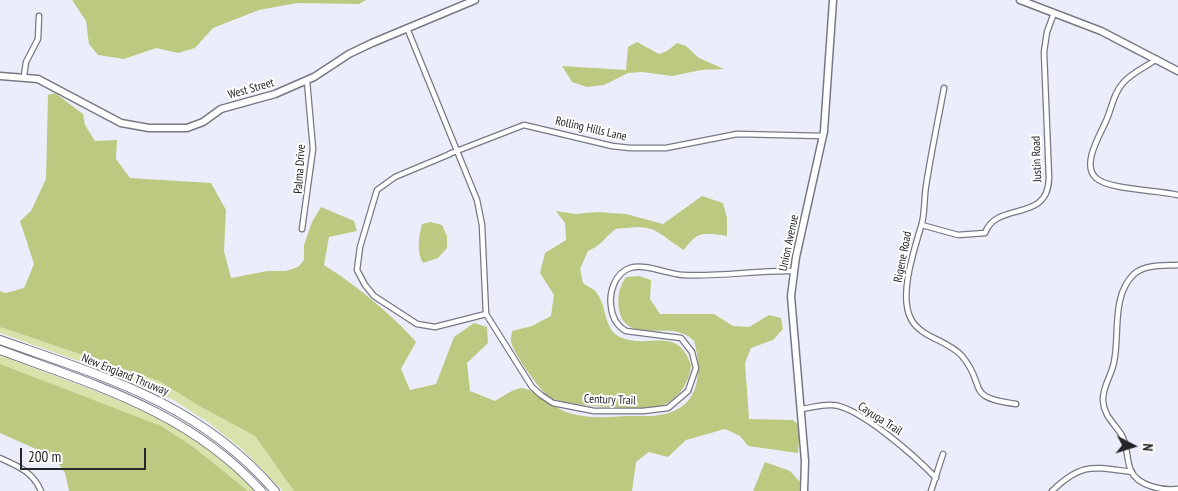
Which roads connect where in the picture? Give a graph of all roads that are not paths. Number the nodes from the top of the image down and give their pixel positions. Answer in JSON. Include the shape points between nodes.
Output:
{"nodes":[{"id":1,"x":474,"y":0,"type":"edge"},
{"id":2,"x":833,"y":0,"type":"edge"},
{"id":3,"x":1020,"y":0,"type":"edge"},
{"id":4,"x":1054,"y":13,"type":"junction"},
{"id":5,"x":39,"y":16,"type":"dead end"},
{"id":6,"x":407,"y":28,"type":"junction"},
{"id":7,"x":1158,"y":58,"type":"junction"},
{"id":8,"x":1178,"y":70,"type":"edge"},
{"id":9,"x":0,"y":76,"type":"edge"},
{"id":10,"x":24,"y":76,"type":"junction"},
{"id":11,"x":307,"y":81,"type":"junction"},
{"id":12,"x":944,"y":88,"type":"dead end"},
{"id":13,"x":823,"y":136,"type":"junction"},
{"id":14,"x":458,"y":153,"type":"junction"},
{"id":15,"x":1178,"y":195,"type":"edge"},
{"id":16,"x":922,"y":225,"type":"junction"},
{"id":17,"x":302,"y":229,"type":"dead end"},
{"id":18,"x":1178,"y":265,"type":"edge"},
{"id":19,"x":794,"y":271,"type":"junction"},
{"id":20,"x":486,"y":314,"type":"junction"},
{"id":21,"x":0,"y":340,"type":"edge"},
{"id":22,"x":0,"y":350,"type":"edge"},
{"id":23,"x":1016,"y":404,"type":"dead end"},
{"id":24,"x":801,"y":409,"type":"junction"},
{"id":25,"x":943,"y":454,"type":"dead end"},
{"id":26,"x":0,"y":458,"type":"edge"},
{"id":27,"x":1132,"y":472,"type":"junction"},
{"id":28,"x":936,"y":478,"type":"junction"},
{"id":29,"x":1178,"y":490,"type":"edge"},
{"id":30,"x":41,"y":491,"type":"edge"},
{"id":31,"x":261,"y":491,"type":"edge"},
{"id":32,"x":275,"y":491,"type":"edge"},
{"id":33,"x":804,"y":491,"type":"edge"},
{"id":34,"x":931,"y":491,"type":"edge"},
{"id":35,"x":1052,"y":491,"type":"edge"}],
"edges":[{"from":1,"to":6,"type":"street","name":"West Street"},
{"from":2,"to":13,"type":"street","name":"Union Avenue"},
{"from":3,"to":4,"type":"street"},
{"from":4,"to":7,"type":"street"},
{"from":4,"to":16,"type":"street","name":"Justin Road","via":[[1044,52],[1049,178],[1045,197],[1038,205],[999,219],[985,233],[958,235]]},
{"from":5,"to":10,"type":"street","via":[[38,39],[26,62]]},
{"from":6,"to":11,"type":"street","name":"West Street","via":[[349,54]]},
{"from":6,"to":14,"type":"street","name":"Century Trail"},
{"from":7,"to":8,"type":"street"},
{"from":7,"to":15,"type":"street","via":[[1124,81],[1116,92],[1092,148],[1092,173],[1109,184]]},
{"from":9,"to":10,"type":"street","name":"West Street"},
{"from":10,"to":11,"type":"street","name":"West Street","via":[[38,79],[122,123],[169,129],[196,126],[221,109]]},
{"from":11,"to":17,"type":"street","name":"Palma Drive","via":[[313,149]]},
{"from":12,"to":16,"type":"street","name":"Rigene Road"},
{"from":13,"to":14,"type":"street","name":"Rolling Hills Lane","via":[[737,134],[666,148],[630,148],[524,125]]},
{"from":13,"to":19,"type":"street","name":"Union Avenue"},
{"from":14,"to":20,"type":"street","name":"Century Trail","via":[[477,200],[482,225]]},
{"from":14,"to":20,"type":"street","name":"Rolling Hills Lane","via":[[395,177],[377,190],[360,247],[357,270],[374,296],[417,324],[435,326]]},
{"from":16,"to":23,"type":"street","name":"Rigene Road","via":[[916,236],[907,310],[915,325],[952,346],[963,357],[978,391],[984,397]]},
{"from":18,"to":27,"type":"street","via":[[1147,268],[1135,273],[1118,309],[1115,359],[1104,389],[1103,402],[1108,417],[1125,442]]},
{"from":19,"to":20,"type":"street","name":"Century Trail","via":[[684,275],[632,268],[618,277],[610,303],[620,328],[635,333],[675,336],[687,344],[695,360],[695,374],[688,391],[673,406],[660,410],[594,411],[553,403],[532,387]]},
{"from":19,"to":24,"type":"street","name":"Union Avenue","via":[[792,317]]},
{"from":21,"to":32,"type":"highway","name":"New England Thruway","via":[[111,379],[166,404],[229,446]]},
{"from":22,"to":31,"type":"highway","name":"New England Thruway","via":[[159,412],[211,445]]},
{"from":24,"to":28,"type":"street","name":"Cayuga Trail","via":[[832,405],[856,413],[904,447]]},
{"from":24,"to":33,"type":"street","name":"Union Avenue"},
{"from":25,"to":28,"type":"street"},
{"from":26,"to":30,"type":"street","via":[[30,474]]},
{"from":27,"to":29,"type":"street","via":[[1149,485]]},
{"from":27,"to":35,"type":"street","via":[[1087,467],[1068,476]]},
{"from":28,"to":34,"type":"street"}]}
